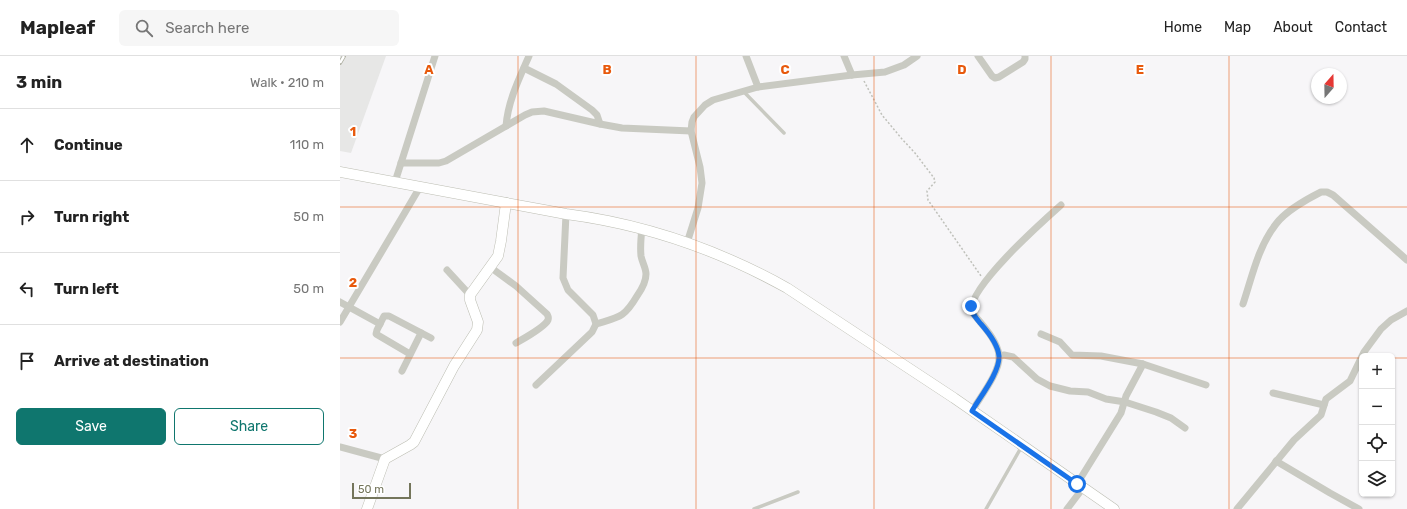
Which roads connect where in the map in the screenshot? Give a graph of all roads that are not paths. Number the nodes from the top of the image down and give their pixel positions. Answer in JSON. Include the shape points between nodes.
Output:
{"nodes":[{"id":1,"x":435,"y":56,"type":"edge"},
{"id":2,"x":529,"y":56,"type":"edge"},
{"id":3,"x":746,"y":56,"type":"edge"},
{"id":4,"x":844,"y":56,"type":"edge"},
{"id":5,"x":917,"y":56,"type":"edge"},
{"id":6,"x":978,"y":56,"type":"edge"},
{"id":7,"x":1025,"y":56,"type":"edge"},
{"id":8,"x":524,"y":68,"type":"junction"},
{"id":9,"x":852,"y":75,"type":"junction"},
{"id":10,"x":758,"y":87,"type":"junction"},
{"id":11,"x":743,"y":91,"type":"junction"},
{"id":12,"x":600,"y":124,"type":"junction"},
{"id":13,"x":506,"y":126,"type":"junction"},
{"id":14,"x":691,"y":131,"type":"junction"},
{"id":15,"x":784,"y":133,"type":"dead end"},
{"id":16,"x":401,"y":163,"type":"junction"},
{"id":17,"x":340,"y":172,"type":"edge"},
{"id":18,"x":395,"y":182,"type":"junction"},
{"id":19,"x":420,"y":187,"type":"junction"},
{"id":20,"x":506,"y":203,"type":"junction"},
{"id":21,"x":1061,"y":205,"type":"dead end"},
{"id":22,"x":566,"y":214,"type":"junction"},
{"id":23,"x":642,"y":228,"type":"junction"},
{"id":24,"x":687,"y":243,"type":"junction"},
{"id":25,"x":1407,"y":260,"type":"edge"},
{"id":26,"x":490,"y":267,"type":"junction"},
{"id":27,"x":447,"y":270,"type":"dead end"},
{"id":28,"x":470,"y":295,"type":"junction"},
{"id":29,"x":340,"y":302,"type":"edge"},
{"id":30,"x":1243,"y":304,"type":"dead end"},
{"id":31,"x":349,"y":307,"type":"junction"},
{"id":32,"x":1407,"y":311,"type":"edge"},
{"id":33,"x":340,"y":322,"type":"edge"},
{"id":34,"x":380,"y":324,"type":"junction"},
{"id":35,"x":596,"y":324,"type":"junction"},
{"id":36,"x":421,"y":333,"type":"junction"},
{"id":37,"x":1041,"y":334,"type":"dead end"},
{"id":38,"x":431,"y":338,"type":"dead end"},
{"id":39,"x":516,"y":343,"type":"dead end"},
{"id":40,"x":410,"y":354,"type":"junction"},
{"id":41,"x":999,"y":356,"type":"junction"},
{"id":42,"x":1143,"y":364,"type":"junction"},
{"id":43,"x":402,"y":371,"type":"dead end"},
{"id":44,"x":536,"y":385,"type":"dead end"},
{"id":45,"x":1206,"y":385,"type":"dead end"},
{"id":46,"x":1273,"y":393,"type":"dead end"},
{"id":47,"x":1124,"y":402,"type":"junction"},
{"id":48,"x":1324,"y":405,"type":"junction"},
{"id":49,"x":970,"y":409,"type":"junction"},
{"id":50,"x":1185,"y":428,"type":"dead end"},
{"id":51,"x":340,"y":446,"type":"edge"},
{"id":52,"x":1022,"y":446,"type":"junction"},
{"id":53,"x":385,"y":459,"type":"junction"},
{"id":54,"x":1276,"y":461,"type":"junction"},
{"id":55,"x":1080,"y":486,"type":"junction"},
{"id":56,"x":798,"y":492,"type":"dead end"},
{"id":57,"x":367,"y":509,"type":"edge"},
{"id":58,"x":754,"y":509,"type":"edge"},
{"id":59,"x":986,"y":509,"type":"edge"},
{"id":60,"x":1067,"y":509,"type":"edge"},
{"id":61,"x":1114,"y":509,"type":"edge"},
{"id":62,"x":1237,"y":509,"type":"edge"},
{"id":63,"x":1359,"y":509,"type":"edge"}],
"edges":[{"from":1,"to":16,"type":"street"},
{"from":2,"to":8,"type":"street"},
{"from":3,"to":10,"type":"street"},
{"from":4,"to":9,"type":"street"},
{"from":5,"to":9,"type":"street","via":[[904,65],[885,72]]},
{"from":6,"to":7,"type":"street","via":[[995,78],[1023,62]]},
{"from":8,"to":12,"type":"street","via":[[556,84],[592,110]]},
{"from":8,"to":13,"type":"street","via":[[511,99]]},
{"from":9,"to":10,"type":"street"},
{"from":10,"to":11,"type":"street"},
{"from":11,"to":14,"type":"street","via":[[705,105],[694,117]]},
{"from":11,"to":15,"type":"lane"},
{"from":12,"to":13,"type":"street","via":[[538,111]]},
{"from":12,"to":14,"type":"street","via":[[639,130]]},
{"from":13,"to":16,"type":"street","via":[[446,161]]},
{"from":14,"to":24,"type":"street","via":[[702,183],[698,208]]},
{"from":16,"to":18,"type":"street"},
{"from":17,"to":18,"type":"main road"},
{"from":18,"to":19,"type":"main road"},
{"from":19,"to":20,"type":"main road"},
{"from":19,"to":31,"type":"street"},
{"from":20,"to":22,"type":"main road"},
{"from":20,"to":26,"type":"main road","via":[[498,256]]},
{"from":21,"to":41,"type":"street","via":[[1010,252],[972,302],[972,312],[992,338]]},
{"from":22,"to":23,"type":"main road"},
{"from":22,"to":35,"type":"street","via":[[563,278],[568,290],[593,315]]},
{"from":23,"to":24,"type":"main road"},
{"from":23,"to":35,"type":"street","via":[[641,255],[646,272],[642,288],[625,313]]},
{"from":24,"to":49,"type":"main road","via":[[759,273],[787,288]]},
{"from":25,"to":30,"type":"street","via":[[1333,195],[1321,192],[1281,218],[1271,230],[1261,249]]},
{"from":26,"to":28,"type":"main road"},
{"from":26,"to":39,"type":"street","via":[[547,314],[548,320],[544,325]]},
{"from":27,"to":28,"type":"street"},
{"from":28,"to":53,"type":"main road","via":[[478,322],[477,330],[454,366],[414,442]]},
{"from":29,"to":31,"type":"street"},
{"from":31,"to":33,"type":"street"},
{"from":31,"to":34,"type":"street"},
{"from":32,"to":48,"type":"street","via":[[1381,329],[1364,352],[1350,381],[1326,399]]},
{"from":34,"to":36,"type":"street","via":[[383,317],[387,316]]},
{"from":34,"to":40,"type":"street","via":[[376,334]]},
{"from":35,"to":44,"type":"street","via":[[592,332]]},
{"from":36,"to":38,"type":"street"},
{"from":36,"to":40,"type":"street"},
{"from":37,"to":42,"type":"street","via":[[1060,342],[1070,354],[1101,356]]},
{"from":40,"to":43,"type":"street"},
{"from":41,"to":47,"type":"street","via":[[1013,356],[1037,379],[1050,386],[1088,392]]},
{"from":41,"to":49,"type":"street","via":[[995,373]]},
{"from":42,"to":45,"type":"street"},
{"from":42,"to":47,"type":"street"},
{"from":46,"to":48,"type":"street"},
{"from":47,"to":50,"type":"street","via":[[1163,415]]},
{"from":47,"to":55,"type":"street","via":[[1121,413]]},
{"from":48,"to":54,"type":"street","via":[[1321,416],[1300,434]]},
{"from":49,"to":52,"type":"main road"},
{"from":51,"to":53,"type":"street"},
{"from":52,"to":55,"type":"main road"},
{"from":52,"to":59,"type":"lane"},
{"from":53,"to":57,"type":"main road"},
{"from":54,"to":62,"type":"street"},
{"from":54,"to":63,"type":"street"},
{"from":55,"to":60,"type":"street"},
{"from":55,"to":61,"type":"main road"},
{"from":56,"to":58,"type":"lane"}]}
